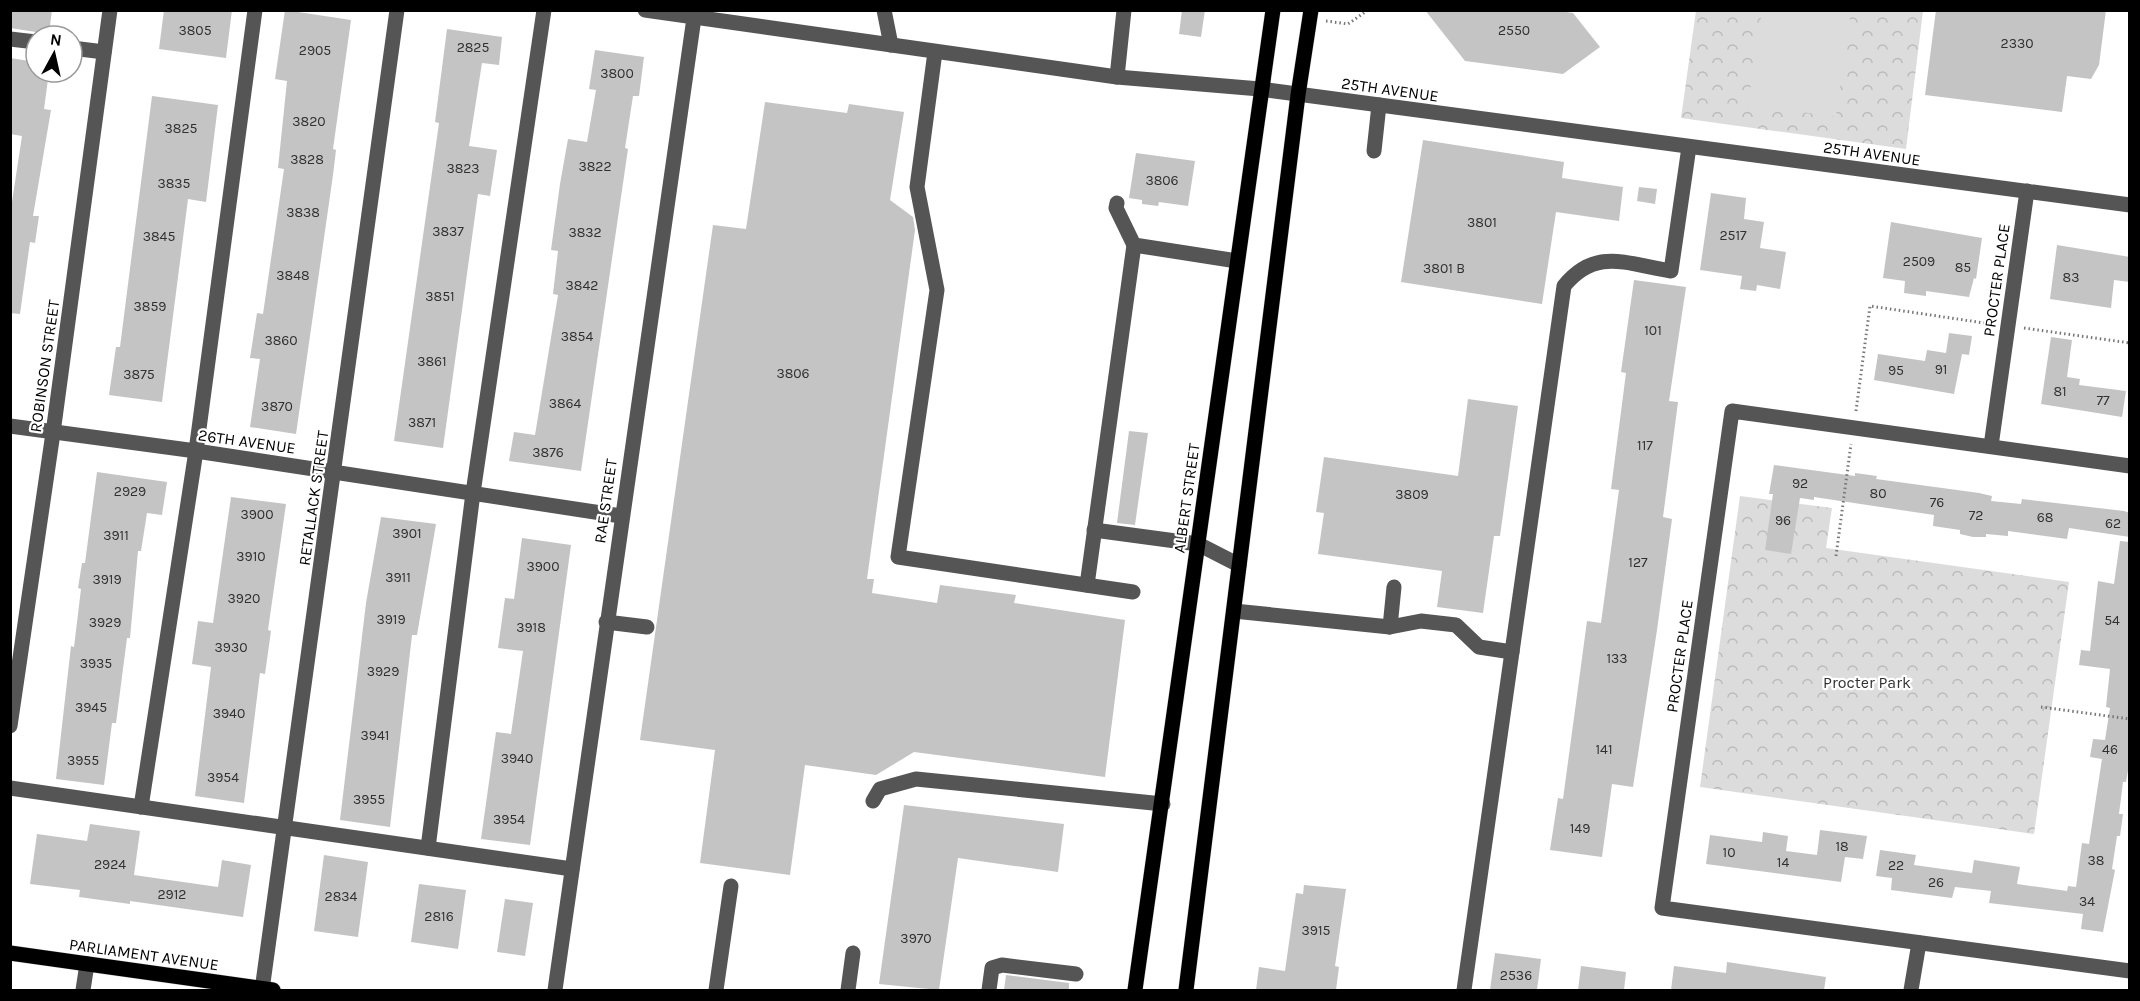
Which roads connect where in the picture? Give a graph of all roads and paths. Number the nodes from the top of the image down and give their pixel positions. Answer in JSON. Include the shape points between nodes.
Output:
{"nodes":[{"id":1,"x":110,"y":10,"type":"edge"},
{"id":2,"x":255,"y":10,"type":"edge"},
{"id":3,"x":397,"y":10,"type":"edge"},
{"id":4,"x":544,"y":10,"type":"edge"},
{"id":5,"x":645,"y":10,"type":"edge"},
{"id":6,"x":884,"y":10,"type":"edge"},
{"id":7,"x":1124,"y":10,"type":"edge"},
{"id":8,"x":1273,"y":10,"type":"edge"},
{"id":9,"x":1368,"y":10,"type":"edge"},
{"id":10,"x":1310,"y":14,"type":"edge"},
{"id":11,"x":694,"y":18,"type":"junction"},
{"id":12,"x":891,"y":45,"type":"junction"},
{"id":13,"x":84,"y":50,"type":"edge"},
{"id":14,"x":104,"y":52,"type":"junction"},
{"id":15,"x":935,"y":52,"type":"junction"},
{"id":16,"x":1117,"y":77,"type":"junction"},
{"id":17,"x":1260,"y":89,"type":"junction"},
{"id":18,"x":1298,"y":95,"type":"junction"},
{"id":19,"x":1379,"y":105,"type":"junction"},
{"id":20,"x":1689,"y":147,"type":"junction"},
{"id":21,"x":1374,"y":152,"type":"dead end"},
{"id":22,"x":2027,"y":191,"type":"junction"},
{"id":23,"x":1117,"y":203,"type":"dead end"},
{"id":24,"x":2130,"y":205,"type":"edge"},
{"id":25,"x":1134,"y":245,"type":"junction"},
{"id":26,"x":1237,"y":261,"type":"junction"},
{"id":27,"x":10,"y":426,"type":"edge"},
{"id":28,"x":53,"y":433,"type":"junction"},
{"id":29,"x":1991,"y":446,"type":"junction"},
{"id":30,"x":196,"y":451,"type":"junction"},
{"id":31,"x":2130,"y":466,"type":"edge"},
{"id":32,"x":335,"y":472,"type":"junction"},
{"id":33,"x":474,"y":493,"type":"junction"},
{"id":34,"x":621,"y":516,"type":"junction"},
{"id":35,"x":1095,"y":530,"type":"junction"},
{"id":36,"x":1198,"y":544,"type":"junction"},
{"id":37,"x":1239,"y":565,"type":"junction"},
{"id":38,"x":1087,"y":585,"type":"junction"},
{"id":39,"x":1394,"y":587,"type":"dead end"},
{"id":40,"x":1133,"y":592,"type":"dead end"},
{"id":41,"x":1234,"y":611,"type":"junction"},
{"id":42,"x":606,"y":622,"type":"junction"},
{"id":43,"x":646,"y":627,"type":"dead end"},
{"id":44,"x":1390,"y":627,"type":"junction"},
{"id":45,"x":1512,"y":652,"type":"junction"},
{"id":46,"x":2041,"y":707,"type":"dead end"},
{"id":47,"x":2130,"y":719,"type":"edge"},
{"id":48,"x":10,"y":726,"type":"edge"},
{"id":49,"x":10,"y":788,"type":"edge"},
{"id":50,"x":873,"y":801,"type":"dead end"},
{"id":51,"x":1163,"y":804,"type":"junction"},
{"id":52,"x":141,"y":807,"type":"junction"},
{"id":53,"x":283,"y":828,"type":"junction"},
{"id":54,"x":428,"y":848,"type":"junction"},
{"id":55,"x":572,"y":869,"type":"junction"},
{"id":56,"x":731,"y":886,"type":"dead end"},
{"id":57,"x":1918,"y":943,"type":"junction"},
{"id":58,"x":10,"y":953,"type":"edge"},
{"id":59,"x":853,"y":953,"type":"dead end"},
{"id":60,"x":87,"y":964,"type":"junction"},
{"id":61,"x":2130,"y":971,"type":"edge"},
{"id":62,"x":1076,"y":974,"type":"dead end"},
{"id":63,"x":83,"y":990,"type":"edge"},
{"id":64,"x":266,"y":990,"type":"edge"},
{"id":65,"x":555,"y":990,"type":"edge"},
{"id":66,"x":716,"y":990,"type":"edge"},
{"id":67,"x":848,"y":990,"type":"edge"},
{"id":68,"x":988,"y":990,"type":"edge"},
{"id":69,"x":1136,"y":990,"type":"edge"},
{"id":70,"x":1186,"y":990,"type":"edge"},
{"id":71,"x":1464,"y":990,"type":"edge"},
{"id":72,"x":1911,"y":990,"type":"edge"}],
"edges":[{"from":1,"to":14,"type":"street","name":"ROBINSON STREET"},
{"from":2,"to":30,"type":"street"},
{"from":3,"to":32,"type":"street","name":"RETALLACK STREET"},
{"from":4,"to":33,"type":"street"},
{"from":5,"to":11,"type":"street","name":"25TH AVENUE"},
{"from":6,"to":12,"type":"street"},
{"from":7,"to":16,"type":"street"},
{"from":8,"to":17,"type":"main road","name":"ALBERT STREET"},
{"from":9,"to":10,"type":"path","via":[[1348,24]]},
{"from":10,"to":18,"type":"main road"},
{"from":11,"to":12,"type":"street","name":"25TH AVENUE"},
{"from":11,"to":34,"type":"street","name":"RAE STREET"},
{"from":12,"to":15,"type":"street","name":"25TH AVENUE"},
{"from":13,"to":14,"type":"street"},
{"from":14,"to":28,"type":"street","name":"ROBINSON STREET"},
{"from":15,"to":16,"type":"street","name":"25TH AVENUE"},
{"from":15,"to":38,"type":"street","via":[[917,187],[937,290],[898,557]]},
{"from":16,"to":17,"type":"street","name":"25TH AVENUE"},
{"from":17,"to":18,"type":"street","name":"25TH AVENUE"},
{"from":17,"to":26,"type":"main road","name":"ALBERT STREET"},
{"from":18,"to":19,"type":"street","name":"25TH AVENUE"},
{"from":18,"to":37,"type":"main road"},
{"from":19,"to":20,"type":"street","name":"25TH AVENUE"},
{"from":19,"to":21,"type":"street"},
{"from":20,"to":22,"type":"street","name":"25TH AVENUE"},
{"from":20,"to":45,"type":"street","via":[[1671,272],[1599,260],[1577,270],[1564,286]]},
{"from":22,"to":24,"type":"street","name":"25TH AVENUE"},
{"from":22,"to":29,"type":"street","name":"PROCTER PLACE"},
{"from":23,"to":25,"type":"street"},
{"from":25,"to":26,"type":"street"},
{"from":25,"to":35,"type":"street"},
{"from":26,"to":36,"type":"main road","name":"ALBERT STREET"},
{"from":27,"to":28,"type":"street","name":"26TH AVENUE"},
{"from":28,"to":30,"type":"street","name":"26TH AVENUE"},
{"from":28,"to":48,"type":"street","name":"ROBINSON STREET"},
{"from":29,"to":31,"type":"street","name":"PROCTER PLACE"},
{"from":29,"to":57,"type":"street","name":"PROCTER PLACE","via":[[1732,411],[1662,908]]},
{"from":30,"to":32,"type":"street","name":"26TH AVENUE"},
{"from":30,"to":52,"type":"street"},
{"from":32,"to":33,"type":"street","name":"26TH AVENUE"},
{"from":32,"to":53,"type":"street","name":"RETALLACK STREET"},
{"from":33,"to":34,"type":"street","name":"26TH AVENUE"},
{"from":33,"to":54,"type":"street"},
{"from":34,"to":42,"type":"street","name":"RAE STREET"},
{"from":35,"to":36,"type":"street"},
{"from":35,"to":38,"type":"street"},
{"from":36,"to":37,"type":"street"},
{"from":36,"to":51,"type":"main road","name":"ALBERT STREET"},
{"from":37,"to":41,"type":"main road"},
{"from":38,"to":40,"type":"street"},
{"from":39,"to":44,"type":"street"},
{"from":41,"to":44,"type":"street"},
{"from":41,"to":70,"type":"main road"},
{"from":42,"to":43,"type":"street"},
{"from":42,"to":55,"type":"street","name":"RAE STREET"},
{"from":44,"to":45,"type":"street","via":[[1421,621],[1456,625],[1479,647]]},
{"from":45,"to":71,"type":"street"},
{"from":46,"to":47,"type":"path"},
{"from":49,"to":52,"type":"street"},
{"from":50,"to":51,"type":"street","via":[[880,789],[916,779]]},
{"from":51,"to":69,"type":"main road","name":"ALBERT STREET"},
{"from":52,"to":53,"type":"street"},
{"from":53,"to":54,"type":"street"},
{"from":53,"to":64,"type":"street","name":"RETALLACK STREET"},
{"from":54,"to":55,"type":"street"},
{"from":55,"to":65,"type":"street","name":"RAE STREET"},
{"from":56,"to":66,"type":"street"},
{"from":57,"to":61,"type":"street","name":"PROCTER PLACE"},
{"from":57,"to":72,"type":"street"},
{"from":58,"to":60,"type":"main road","name":"PARLIAMENT AVENUE"},
{"from":59,"to":67,"type":"street"},
{"from":60,"to":63,"type":"street"},
{"from":60,"to":64,"type":"main road","name":"PARLIAMENT AVENUE"},
{"from":62,"to":68,"type":"street","via":[[1002,964],[992,968]]}]}
